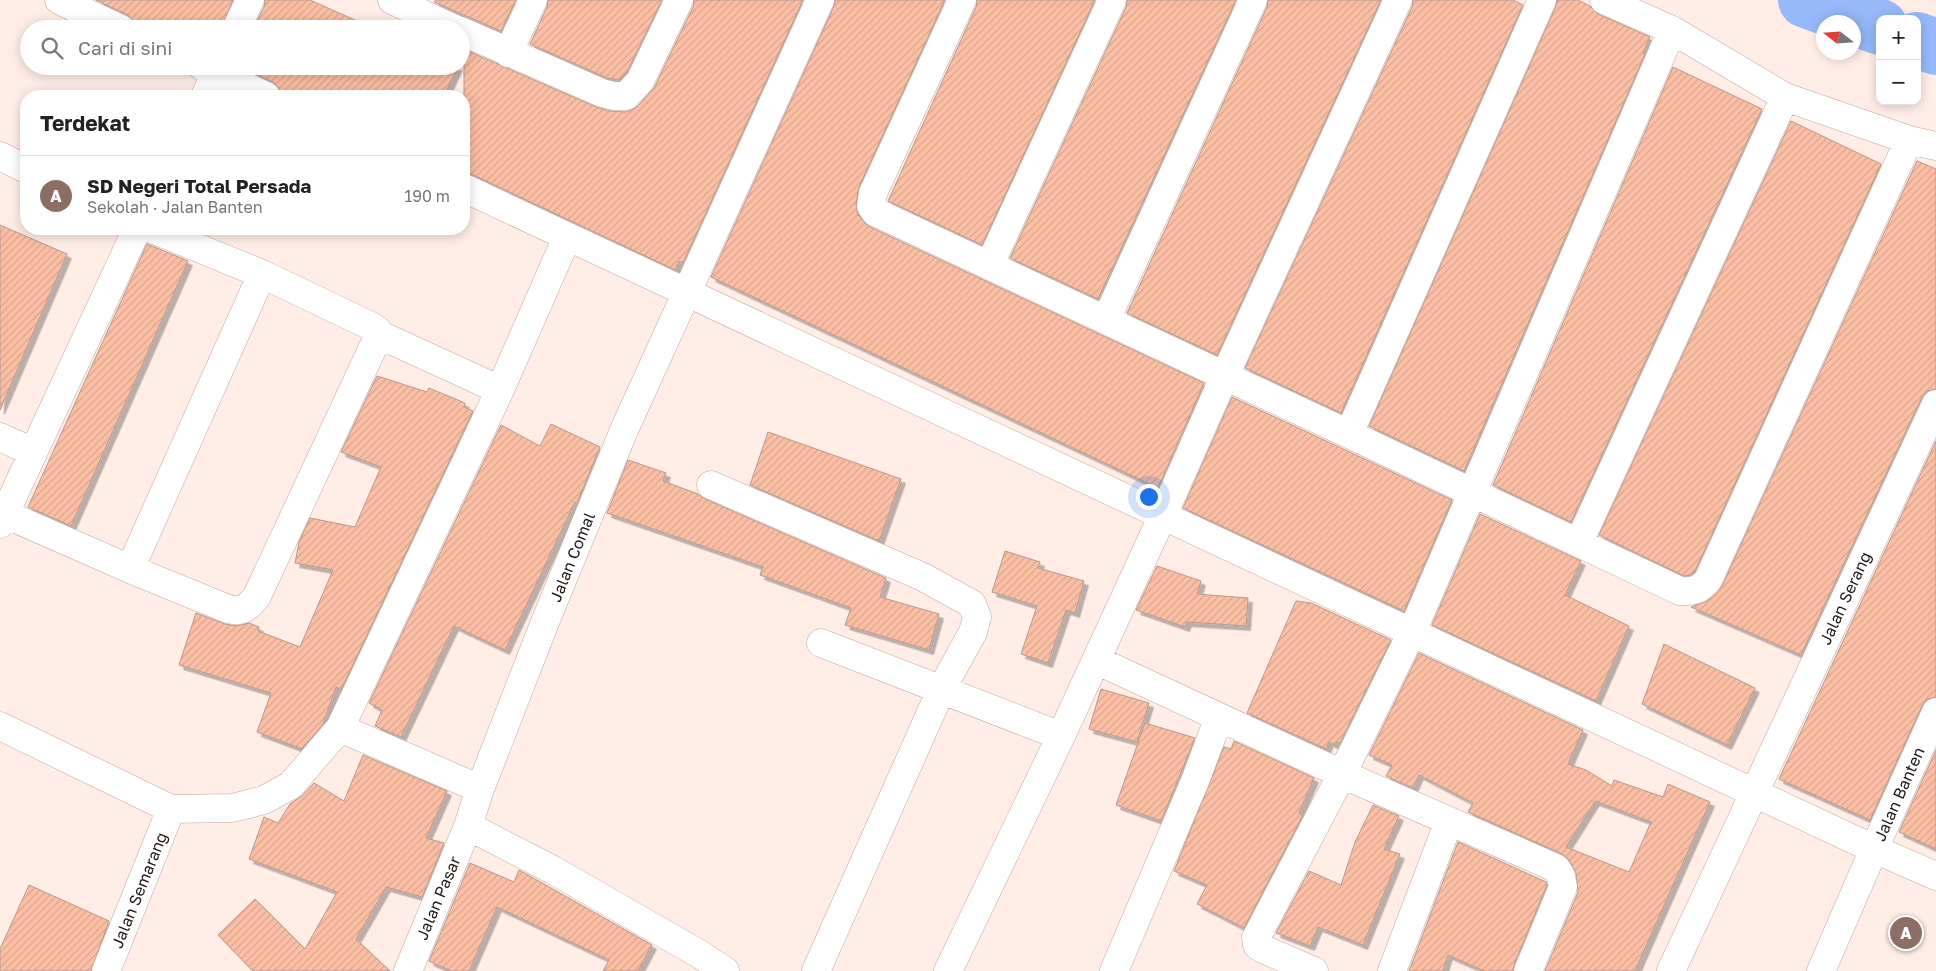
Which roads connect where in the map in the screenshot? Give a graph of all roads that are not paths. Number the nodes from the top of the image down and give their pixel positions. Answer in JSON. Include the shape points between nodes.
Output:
{"nodes":[{"id":1,"x":59,"y":0,"type":"edge"},
{"id":2,"x":250,"y":0,"type":"edge"},
{"id":3,"x":394,"y":0,"type":"edge"},
{"id":4,"x":533,"y":0,"type":"edge"},
{"id":5,"x":679,"y":0,"type":"edge"},
{"id":6,"x":820,"y":0,"type":"edge"},
{"id":7,"x":962,"y":0,"type":"edge"},
{"id":8,"x":1112,"y":0,"type":"edge"},
{"id":9,"x":1253,"y":0,"type":"edge"},
{"id":10,"x":1398,"y":0,"type":"edge"},
{"id":11,"x":1542,"y":0,"type":"edge"},
{"id":12,"x":1604,"y":0,"type":"edge"},
{"id":13,"x":102,"y":20,"type":"edge"},
{"id":14,"x":240,"y":20,"type":"edge"},
{"id":15,"x":436,"y":20,"type":"edge"},
{"id":16,"x":1672,"y":30,"type":"junction"},
{"id":17,"x":470,"y":36,"type":"edge"},
{"id":18,"x":508,"y":53,"type":"junction"},
{"id":19,"x":210,"y":75,"type":"edge"},
{"id":20,"x":250,"y":90,"type":"edge"},
{"id":21,"x":1785,"y":97,"type":"junction"},
{"id":22,"x":1909,"y":140,"type":"junction"},
{"id":23,"x":1936,"y":146,"type":"edge"},
{"id":24,"x":0,"y":156,"type":"edge"},
{"id":25,"x":20,"y":166,"type":"edge"},
{"id":26,"x":470,"y":191,"type":"edge"},
{"id":27,"x":134,"y":235,"type":"edge"},
{"id":28,"x":167,"y":235,"type":"edge"},
{"id":29,"x":567,"y":237,"type":"junction"},
{"id":30,"x":989,"y":266,"type":"junction"},
{"id":31,"x":262,"y":274,"type":"junction"},
{"id":32,"x":687,"y":292,"type":"junction"},
{"id":33,"x":1106,"y":320,"type":"junction"},
{"id":34,"x":378,"y":334,"type":"junction"},
{"id":35,"x":1224,"y":375,"type":"junction"},
{"id":36,"x":500,"y":390,"type":"junction"},
{"id":37,"x":1936,"y":405,"type":"edge"},
{"id":38,"x":1350,"y":434,"type":"junction"},
{"id":39,"x":0,"y":437,"type":"edge"},
{"id":40,"x":33,"y":452,"type":"junction"},
{"id":41,"x":712,"y":485,"type":"dead end"},
{"id":42,"x":1473,"y":492,"type":"junction"},
{"id":43,"x":1163,"y":515,"type":"junction"},
{"id":44,"x":3,"y":519,"type":"edge"},
{"id":45,"x":1579,"y":542,"type":"junction"},
{"id":46,"x":130,"y":569,"type":"junction"},
{"id":47,"x":1412,"y":632,"type":"junction"},
{"id":48,"x":821,"y":643,"type":"dead end"},
{"id":49,"x":1096,"y":660,"type":"junction"},
{"id":50,"x":941,"y":690,"type":"junction"},
{"id":51,"x":1936,"y":712,"type":"edge"},
{"id":52,"x":1219,"y":716,"type":"junction"},
{"id":53,"x":0,"y":726,"type":"edge"},
{"id":54,"x":340,"y":728,"type":"junction"},
{"id":55,"x":1061,"y":736,"type":"junction"},
{"id":56,"x":1342,"y":774,"type":"junction"},
{"id":57,"x":480,"y":789,"type":"junction"},
{"id":58,"x":1755,"y":792,"type":"junction"},
{"id":59,"x":171,"y":809,"type":"junction"},
{"id":60,"x":1449,"y":821,"type":"junction"},
{"id":61,"x":468,"y":826,"type":"junction"},
{"id":62,"x":1874,"y":849,"type":"junction"},
{"id":63,"x":1936,"y":876,"type":"edge"},
{"id":64,"x":698,"y":963,"type":"edge"},
{"id":65,"x":1276,"y":963,"type":"edge"},
{"id":66,"x":106,"y":971,"type":"edge"},
{"id":67,"x":408,"y":971,"type":"edge"},
{"id":68,"x":725,"y":971,"type":"edge"},
{"id":69,"x":816,"y":971,"type":"edge"},
{"id":70,"x":948,"y":971,"type":"edge"},
{"id":71,"x":1114,"y":971,"type":"edge"},
{"id":72,"x":1314,"y":971,"type":"edge"},
{"id":73,"x":1392,"y":971,"type":"edge"},
{"id":74,"x":1528,"y":971,"type":"edge"},
{"id":75,"x":1671,"y":971,"type":"edge"},
{"id":76,"x":1821,"y":971,"type":"edge"}],
"edges":[{"from":1,"to":13,"type":"street"},
{"from":2,"to":14,"type":"street"},
{"from":3,"to":15,"type":"street"},
{"from":4,"to":18,"type":"street"},
{"from":5,"to":18,"type":"street","via":[[640,81],[626,96],[602,93]]},
{"from":6,"to":32,"type":"street","name":"Jalan Comal"},
{"from":7,"to":30,"type":"street","via":[[873,193],[871,206],[881,216]]},
{"from":8,"to":30,"type":"street"},
{"from":9,"to":33,"type":"street"},
{"from":10,"to":35,"type":"street"},
{"from":11,"to":38,"type":"street"},
{"from":12,"to":16,"type":"street"},
{"from":16,"to":21,"type":"street"},
{"from":16,"to":42,"type":"street"},
{"from":17,"to":18,"type":"street"},
{"from":19,"to":20,"type":"street"},
{"from":21,"to":22,"type":"street"},
{"from":21,"to":45,"type":"street"},
{"from":22,"to":23,"type":"street"},
{"from":22,"to":45,"type":"street","via":[[1705,584],[1692,591],[1680,591]]},
{"from":24,"to":25,"type":"street"},
{"from":26,"to":29,"type":"street"},
{"from":27,"to":40,"type":"street"},
{"from":28,"to":31,"type":"street"},
{"from":29,"to":32,"type":"street"},
{"from":29,"to":36,"type":"street"},
{"from":30,"to":33,"type":"street"},
{"from":31,"to":34,"type":"street","via":[[371,326]]},
{"from":31,"to":46,"type":"street"},
{"from":32,"to":43,"type":"street"},
{"from":32,"to":57,"type":"street","name":"Jalan Comal","via":[[624,430]]},
{"from":33,"to":35,"type":"street"},
{"from":34,"to":36,"type":"street"},
{"from":34,"to":46,"type":"street","via":[[247,608],[234,611]]},
{"from":35,"to":38,"type":"street"},
{"from":35,"to":43,"type":"street"},
{"from":36,"to":54,"type":"street"},
{"from":37,"to":58,"type":"street","name":"Jalan Serang"},
{"from":38,"to":42,"type":"street"},
{"from":39,"to":40,"type":"street"},
{"from":40,"to":44,"type":"street"},
{"from":41,"to":50,"type":"street","via":[[923,577],[972,604],[976,624]]},
{"from":42,"to":45,"type":"street"},
{"from":42,"to":47,"type":"street"},
{"from":43,"to":47,"type":"street"},
{"from":43,"to":49,"type":"street"},
{"from":44,"to":46,"type":"street"},
{"from":47,"to":56,"type":"street"},
{"from":47,"to":58,"type":"street"},
{"from":48,"to":50,"type":"street"},
{"from":49,"to":52,"type":"street"},
{"from":49,"to":55,"type":"street"},
{"from":50,"to":55,"type":"street"},
{"from":50,"to":69,"type":"street"},
{"from":51,"to":62,"type":"street","name":"Jalan Banten"},
{"from":52,"to":56,"type":"street"},
{"from":52,"to":71,"type":"street"},
{"from":53,"to":59,"type":"street"},
{"from":54,"to":57,"type":"street"},
{"from":54,"to":59,"type":"street","via":[[290,785],[264,800],[232,808]]},
{"from":55,"to":70,"type":"street"},
{"from":56,"to":60,"type":"street"},
{"from":56,"to":65,"type":"street","via":[[1256,938],[1257,945]]},
{"from":57,"to":61,"type":"street","name":"Jalan Comal"},
{"from":58,"to":62,"type":"street"},
{"from":58,"to":75,"type":"street","name":"Jalan Serang"},
{"from":59,"to":66,"type":"street","name":"Jalan Semarang"},
{"from":60,"to":73,"type":"street"},
{"from":60,"to":74,"type":"street","via":[[1556,868],[1561,876],[1561,894]]},
{"from":61,"to":64,"type":"street","via":[[553,870]]},
{"from":61,"to":67,"type":"street","name":"Jalan Pasar"},
{"from":62,"to":63,"type":"street"},
{"from":62,"to":76,"type":"street","name":"Jalan Banten"},
{"from":64,"to":68,"type":"street"},
{"from":65,"to":72,"type":"street"}]}
